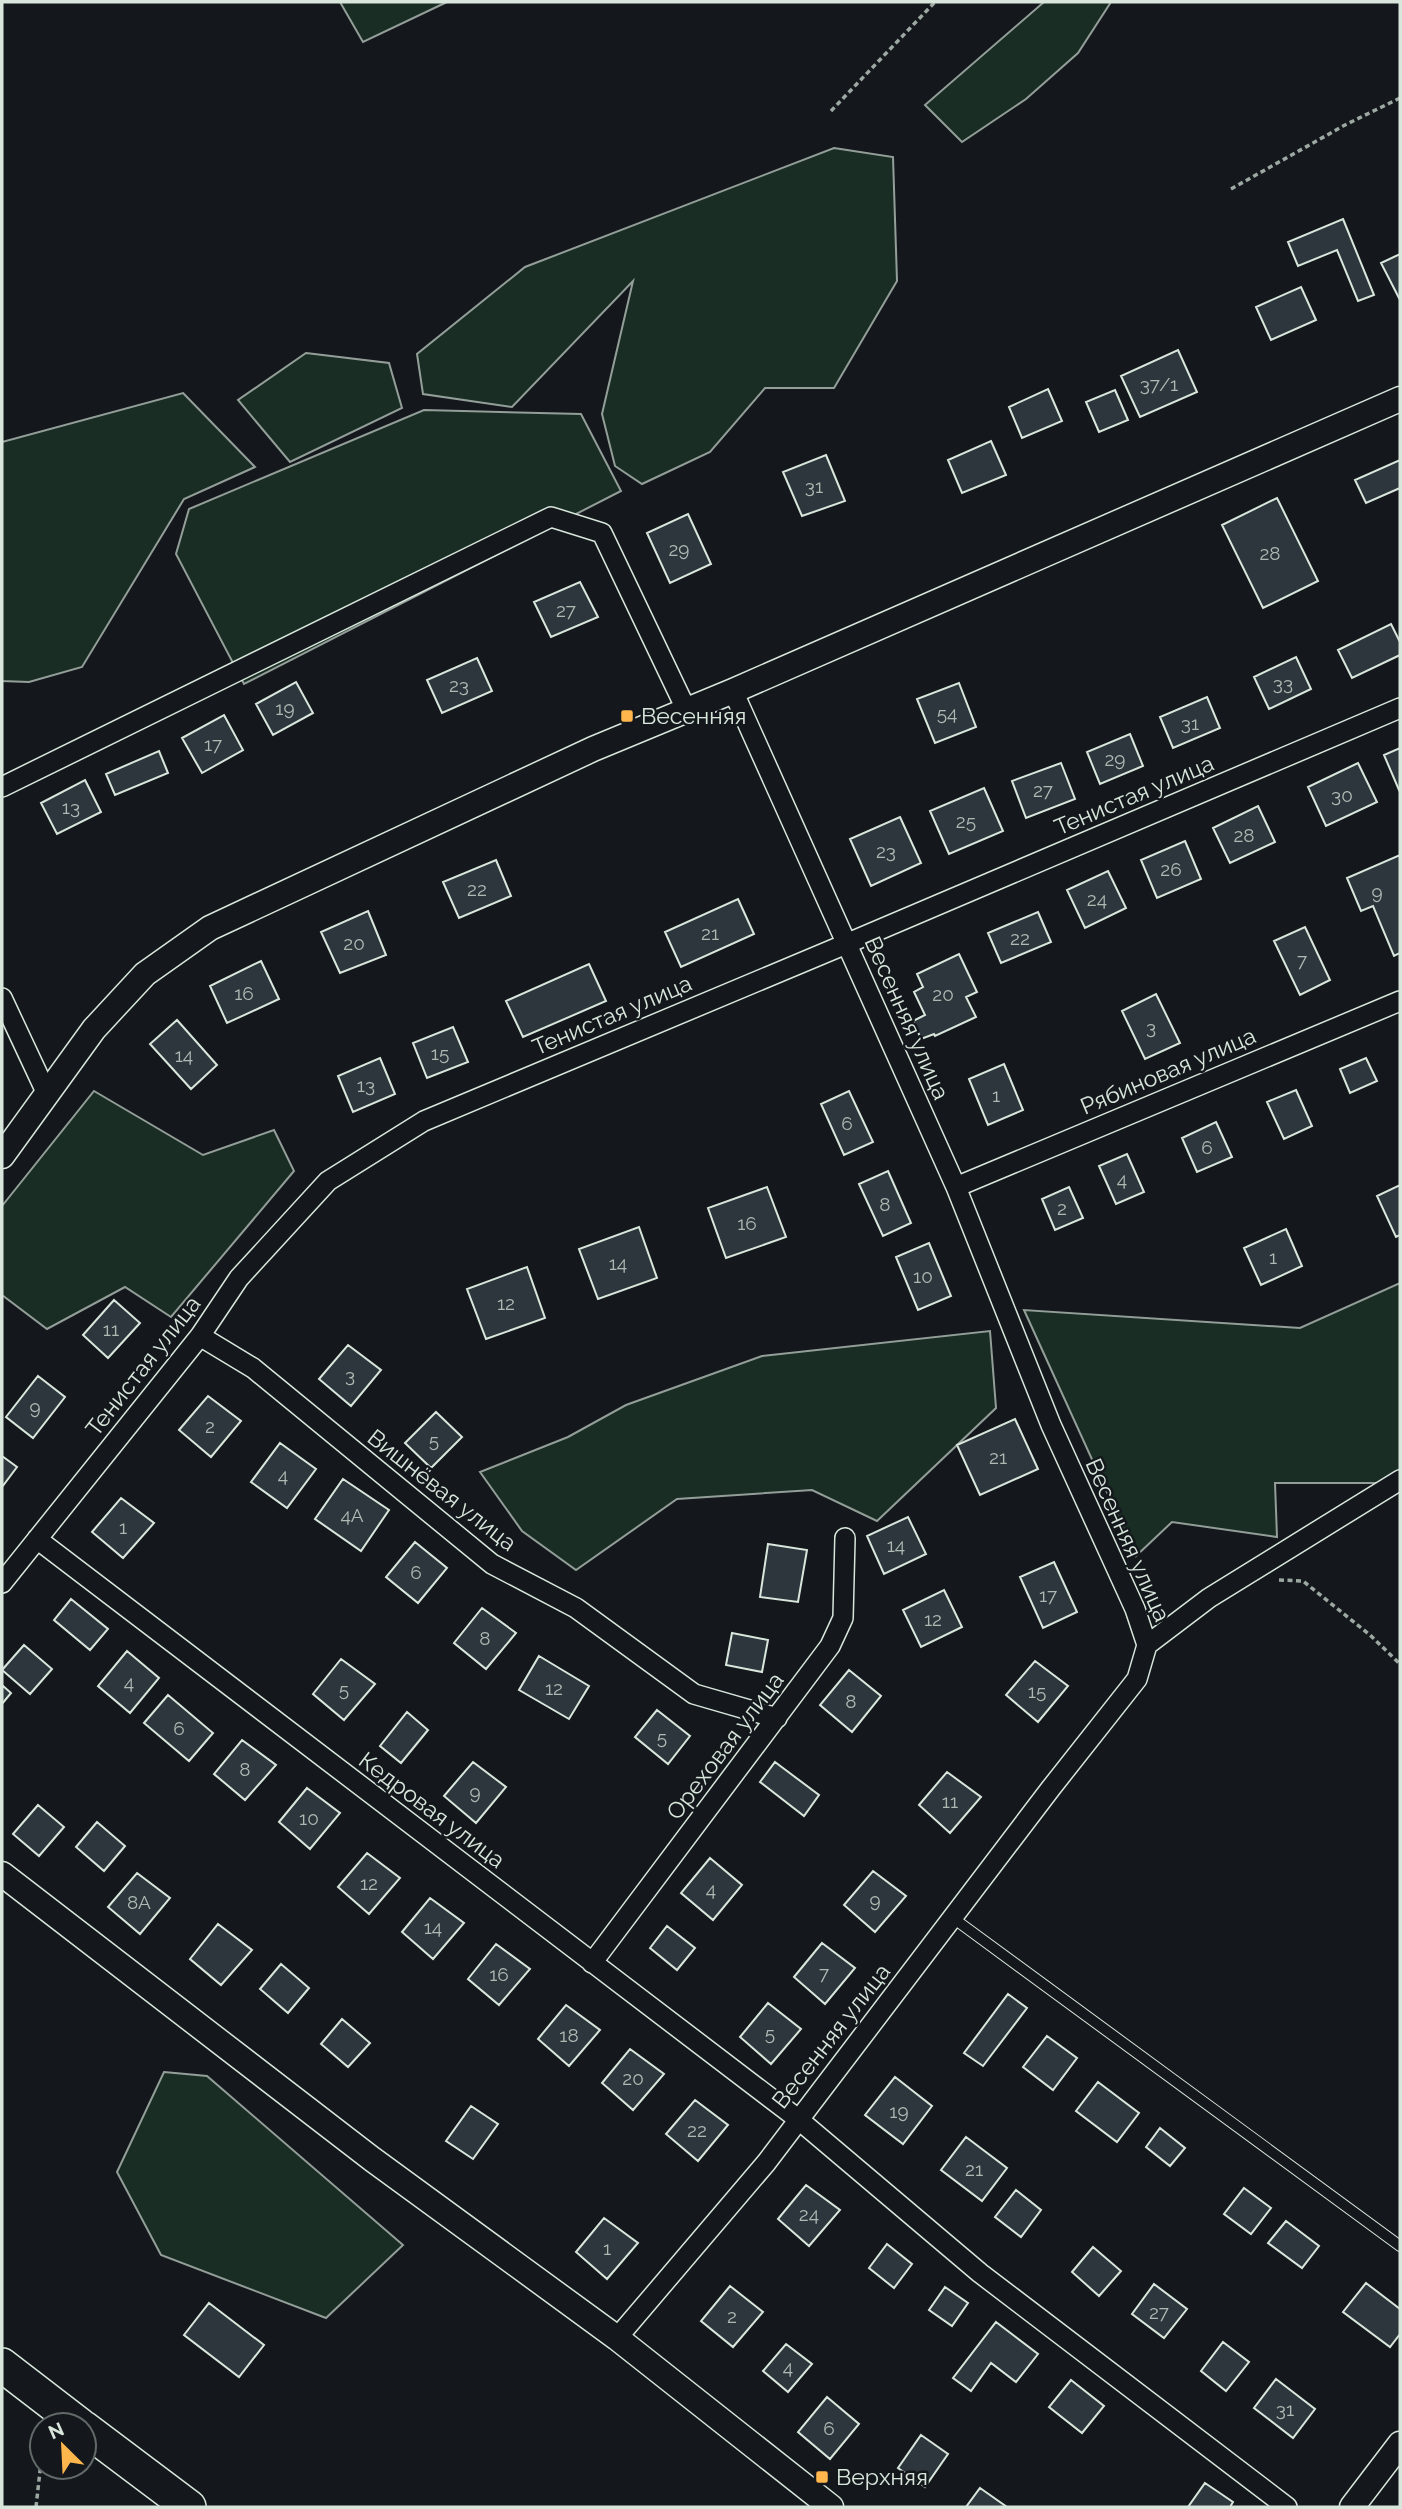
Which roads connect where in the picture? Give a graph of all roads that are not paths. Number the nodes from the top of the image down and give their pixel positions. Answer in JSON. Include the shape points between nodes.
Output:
{"nodes":[{"id":1,"x":1400,"y":399,"type":"edge"},
{"id":2,"x":733,"y":691,"type":"junction"},
{"id":3,"x":1400,"y":708,"type":"edge"},
{"id":4,"x":685,"y":709,"type":"junction"},
{"id":5,"x":2,"y":787,"type":"edge"},
{"id":6,"x":846,"y":944,"type":"junction"},
{"id":7,"x":2,"y":998,"type":"edge"},
{"id":8,"x":1400,"y":1001,"type":"edge"},
{"id":9,"x":47,"y":1094,"type":"junction"},
{"id":10,"x":2,"y":1156,"type":"edge"},
{"id":11,"x":956,"y":1187,"type":"junction"},
{"id":12,"x":200,"y":1336,"type":"junction"},
{"id":13,"x":1400,"y":1479,"type":"edge"},
{"id":14,"x":845,"y":1538,"type":"dead end"},
{"id":15,"x":37,"y":1539,"type":"junction"},
{"id":16,"x":2,"y":1583,"type":"edge"},
{"id":17,"x":1147,"y":1645,"type":"junction"},
{"id":18,"x":777,"y":1718,"type":"junction"},
{"id":19,"x":4,"y":1880,"type":"edge"},
{"id":20,"x":953,"y":1917,"type":"junction"},
{"id":21,"x":592,"y":1963,"type":"junction"},
{"id":22,"x":797,"y":2119,"type":"junction"},
{"id":23,"x":1400,"y":2246,"type":"edge"},
{"id":24,"x":617,"y":2338,"type":"junction"},
{"id":25,"x":2,"y":2365,"type":"edge"},
{"id":26,"x":62,"y":2411,"type":"edge"},
{"id":27,"x":98,"y":2438,"type":"edge"},
{"id":28,"x":1400,"y":2445,"type":"edge"},
{"id":29,"x":188,"y":2507,"type":"edge"},
{"id":30,"x":831,"y":2507,"type":"edge"},
{"id":31,"x":1287,"y":2507,"type":"edge"},
{"id":32,"x":1352,"y":2507,"type":"edge"}],
"edges":[{"from":1,"to":2,"type":"street"},
{"from":2,"to":4,"type":"street"},
{"from":2,"to":6,"type":"street","name":"Весенняя улица"},
{"from":3,"to":6,"type":"street","name":"Тенистая улица"},
{"from":4,"to":5,"type":"street","via":[[602,533],[551,517]]},
{"from":4,"to":9,"type":"street","via":[[210,928],[145,974],[94,1028]]},
{"from":6,"to":11,"type":"street","name":"Весенняя улица"},
{"from":6,"to":12,"type":"street","name":"Тенистая улица","via":[[424,1121],[328,1181],[239,1278]]},
{"from":7,"to":9,"type":"street"},
{"from":8,"to":11,"type":"street","name":"Рябиновая улица"},
{"from":9,"to":10,"type":"street"},
{"from":11,"to":17,"type":"street","name":"Весенняя улица","via":[[1051,1425]]},
{"from":12,"to":15,"type":"street","name":"Тенистая улица"},
{"from":12,"to":18,"type":"street","name":"Вишнёвая улица","via":[[253,1368],[492,1564],[576,1608],[694,1694]]},
{"from":13,"to":17,"type":"street","via":[[1209,1598]]},
{"from":14,"to":18,"type":"street","name":"Ореховая улица","via":[[843,1618],[830,1646]]},
{"from":15,"to":16,"type":"street","name":"Тенистая улица"},
{"from":15,"to":21,"type":"street","name":"Кедровая улица"},
{"from":17,"to":20,"type":"street","name":"Весенняя улица","via":[[1137,1679]]},
{"from":18,"to":21,"type":"street","name":"Ореховая улица"},
{"from":19,"to":24,"type":"street"},
{"from":20,"to":22,"type":"street","name":"Весенняя улица"},
{"from":20,"to":23,"type":"lane"},
{"from":21,"to":22,"type":"street","name":"Кедровая улица"},
{"from":22,"to":24,"type":"street","name":"Весенняя улица","via":[[766,2163]]},
{"from":22,"to":31,"type":"street","name":"Кедровая улица","via":[[980,2273]]},
{"from":24,"to":30,"type":"street"},
{"from":25,"to":26,"type":"highway"},
{"from":27,"to":29,"type":"highway"},
{"from":28,"to":32,"type":"street"}]}
